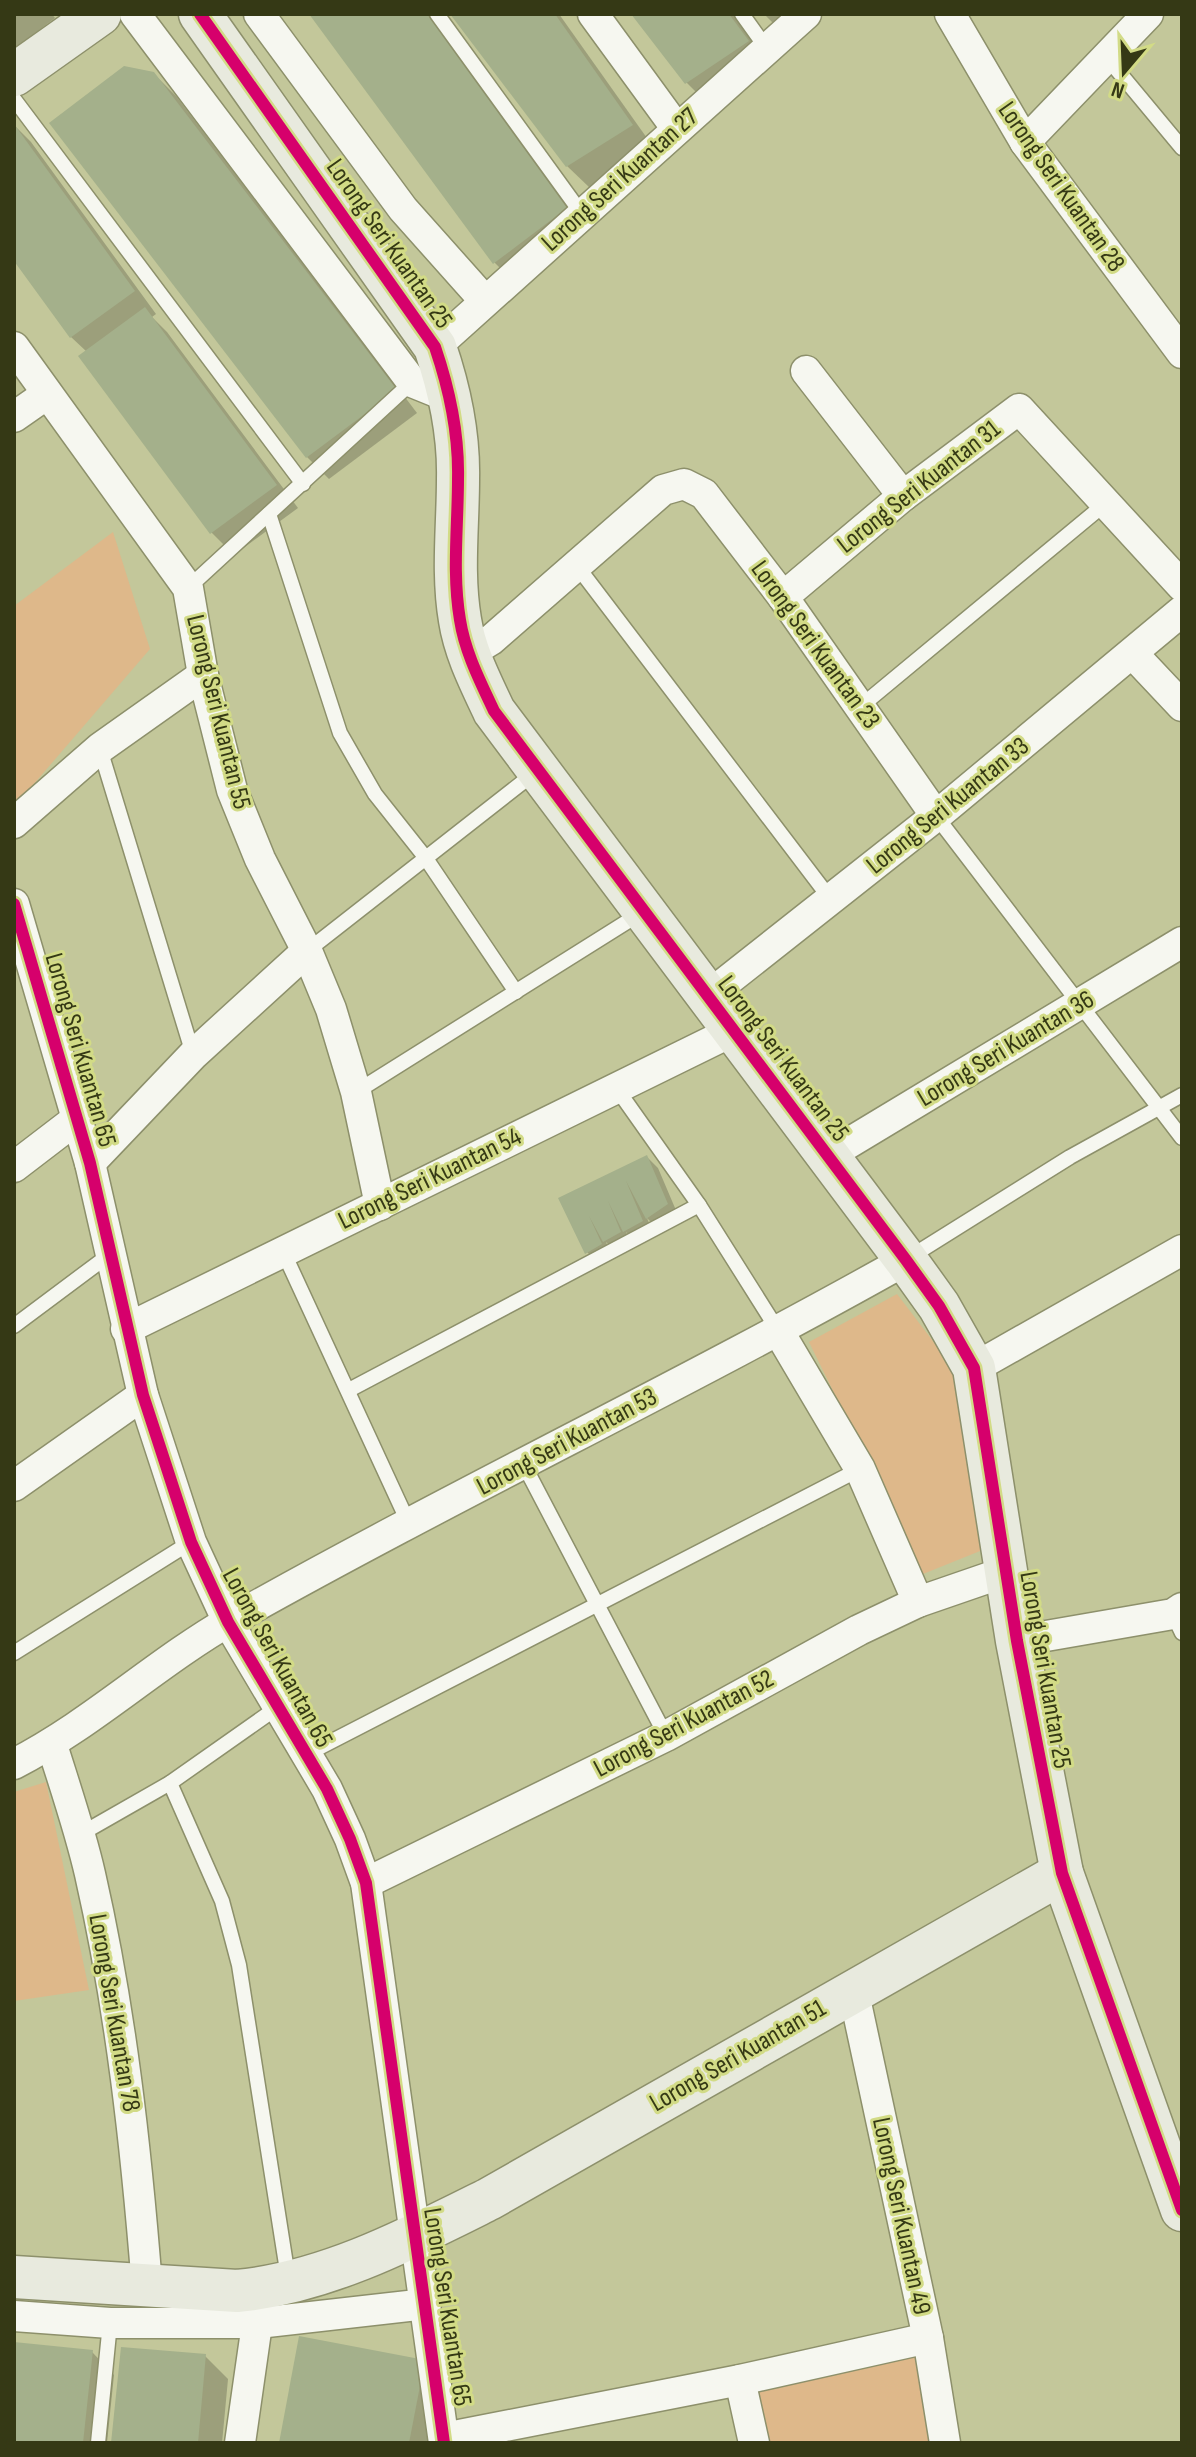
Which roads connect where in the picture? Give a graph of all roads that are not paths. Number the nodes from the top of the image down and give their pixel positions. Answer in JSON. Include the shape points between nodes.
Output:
{"nodes":[{"id":1,"x":135,"y":14,"type":"edge"},
{"id":2,"x":200,"y":14,"type":"edge"},
{"id":3,"x":259,"y":14,"type":"edge"},
{"id":4,"x":437,"y":14,"type":"edge"},
{"id":5,"x":593,"y":14,"type":"edge"},
{"id":6,"x":742,"y":14,"type":"edge"},
{"id":7,"x":806,"y":14,"type":"edge"},
{"id":8,"x":950,"y":14,"type":"edge"},
{"id":9,"x":1148,"y":14,"type":"edge"},
{"id":10,"x":93,"y":16,"type":"edge"},
{"id":11,"x":767,"y":49,"type":"junction"},
{"id":12,"x":1108,"y":59,"type":"junction"},
{"id":13,"x":14,"y":75,"type":"edge"},
{"id":14,"x":14,"y":99,"type":"edge"},
{"id":15,"x":677,"y":129,"type":"junction"},
{"id":16,"x":1025,"y":142,"type":"junction"},
{"id":17,"x":1182,"y":148,"type":"edge"},
{"id":18,"x":582,"y":214,"type":"junction"},
{"id":19,"x":485,"y":301,"type":"junction"},
{"id":20,"x":14,"y":347,"type":"edge"},
{"id":21,"x":435,"y":347,"type":"junction"},
{"id":22,"x":1182,"y":353,"type":"edge"},
{"id":23,"x":806,"y":371,"type":"dead end"},
{"id":24,"x":430,"y":389,"type":"junction"},
{"id":25,"x":47,"y":394,"type":"junction"},
{"id":26,"x":14,"y":417,"type":"edge"},
{"id":27,"x":303,"y":484,"type":"junction"},
{"id":28,"x":903,"y":496,"type":"junction"},
{"id":29,"x":1106,"y":503,"type":"junction"},
{"id":30,"x":269,"y":514,"type":"junction"},
{"id":31,"x":577,"y":566,"type":"junction"},
{"id":32,"x":1182,"y":586,"type":"edge"},
{"id":33,"x":188,"y":588,"type":"junction"},
{"id":34,"x":783,"y":597,"type":"junction"},
{"id":35,"x":1182,"y":611,"type":"edge"},
{"id":36,"x":468,"y":654,"type":"junction"},
{"id":37,"x":1133,"y":654,"type":"junction"},
{"id":38,"x":203,"y":675,"type":"junction"},
{"id":39,"x":1182,"y":706,"type":"edge"},
{"id":40,"x":860,"y":707,"type":"junction"},
{"id":41,"x":100,"y":748,"type":"junction"},
{"id":42,"x":538,"y":770,"type":"junction"},
{"id":43,"x":936,"y":816,"type":"junction"},
{"id":44,"x":14,"y":823,"type":"edge"},
{"id":45,"x":425,"y":857,"type":"junction"},
{"id":46,"x":832,"y":901,"type":"junction"},
{"id":47,"x":14,"y":904,"type":"edge"},
{"id":48,"x":645,"y":911,"type":"junction"},
{"id":49,"x":1182,"y":942,"type":"edge"},
{"id":50,"x":307,"y":951,"type":"junction"},
{"id":51,"x":516,"y":992,"type":"junction"},
{"id":52,"x":708,"y":996,"type":"junction"},
{"id":53,"x":1081,"y":1003,"type":"junction"},
{"id":54,"x":735,"y":1030,"type":"junction"},
{"id":55,"x":193,"y":1055,"type":"junction"},
{"id":56,"x":617,"y":1089,"type":"junction"},
{"id":57,"x":356,"y":1092,"type":"junction"},
{"id":58,"x":1182,"y":1095,"type":"edge"},
{"id":59,"x":1160,"y":1108,"type":"junction"},
{"id":60,"x":78,"y":1118,"type":"junction"},
{"id":61,"x":1182,"y":1138,"type":"edge"},
{"id":62,"x":829,"y":1155,"type":"junction"},
{"id":63,"x":90,"y":1163,"type":"junction"},
{"id":64,"x":14,"y":1167,"type":"edge"},
{"id":65,"x":380,"y":1205,"type":"junction"},
{"id":66,"x":699,"y":1205,"type":"junction"},
{"id":67,"x":282,"y":1249,"type":"junction"},
{"id":68,"x":1182,"y":1250,"type":"edge"},
{"id":69,"x":109,"y":1255,"type":"junction"},
{"id":70,"x":906,"y":1260,"type":"junction"},
{"id":71,"x":14,"y":1326,"type":"edge"},
{"id":72,"x":126,"y":1329,"type":"junction"},
{"id":73,"x":779,"y":1332,"type":"junction"},
{"id":74,"x":974,"y":1368,"type":"junction"},
{"id":75,"x":349,"y":1390,"type":"junction"},
{"id":76,"x":143,"y":1395,"type":"junction"},
{"id":77,"x":524,"y":1465,"type":"junction"},
{"id":78,"x":860,"y":1469,"type":"junction"},
{"id":79,"x":14,"y":1486,"type":"edge"},
{"id":80,"x":409,"y":1524,"type":"junction"},
{"id":81,"x":191,"y":1542,"type":"junction"},
{"id":82,"x":1005,"y":1572,"type":"junction"},
{"id":83,"x":596,"y":1602,"type":"junction"},
{"id":84,"x":918,"y":1602,"type":"junction"},
{"id":85,"x":1179,"y":1618,"type":"edge"},
{"id":86,"x":228,"y":1622,"type":"junction"},
{"id":87,"x":1017,"y":1641,"type":"junction"},
{"id":88,"x":14,"y":1653,"type":"edge"},
{"id":89,"x":278,"y":1707,"type":"junction"},
{"id":90,"x":666,"y":1736,"type":"junction"},
{"id":91,"x":52,"y":1745,"type":"junction"},
{"id":92,"x":305,"y":1755,"type":"junction"},
{"id":93,"x":14,"y":1764,"type":"edge"},
{"id":94,"x":170,"y":1783,"type":"junction"},
{"id":95,"x":79,"y":1835,"type":"junction"},
{"id":96,"x":1062,"y":1873,"type":"junction"},
{"id":97,"x":366,"y":1883,"type":"junction"},
{"id":98,"x":853,"y":1989,"type":"junction"},
{"id":99,"x":1182,"y":2210,"type":"edge"},
{"id":100,"x":414,"y":2236,"type":"junction"},
{"id":101,"x":14,"y":2277,"type":"edge"},
{"id":102,"x":147,"y":2286,"type":"junction"},
{"id":103,"x":269,"y":2298,"type":"junction"},
{"id":104,"x":426,"y":2304,"type":"junction"},
{"id":105,"x":14,"y":2316,"type":"edge"},
{"id":106,"x":110,"y":2323,"type":"junction"},
{"id":107,"x":928,"y":2338,"type":"junction"},
{"id":108,"x":740,"y":2380,"type":"junction"},
{"id":109,"x":444,"y":2441,"type":"edge"},
{"id":110,"x":98,"y":2443,"type":"edge"},
{"id":111,"x":240,"y":2443,"type":"edge"},
{"id":112,"x":754,"y":2443,"type":"edge"},
{"id":113,"x":945,"y":2443,"type":"edge"}],
"edges":[{"from":1,"to":24,"type":"street"},
{"from":2,"to":21,"type":"street","name":"Lorong Seri Kuantan 25"},
{"from":3,"to":19,"type":"street","via":[[403,209]]},
{"from":4,"to":18,"type":"lane"},
{"from":5,"to":15,"type":"street"},
{"from":6,"to":11,"type":"lane"},
{"from":7,"to":11,"type":"street","name":"Lorong Seri Kuantan 27"},
{"from":8,"to":16,"type":"street","name":"Lorong Seri Kuantan 28"},
{"from":9,"to":12,"type":"street"},
{"from":10,"to":13,"type":"street"},
{"from":11,"to":15,"type":"street","name":"Lorong Seri Kuantan 27"},
{"from":12,"to":16,"type":"street"},
{"from":12,"to":17,"type":"lane"},
{"from":14,"to":27,"type":"lane"},
{"from":15,"to":18,"type":"street","name":"Lorong Seri Kuantan 27"},
{"from":16,"to":22,"type":"street","name":"Lorong Seri Kuantan 28"},
{"from":18,"to":19,"type":"street","name":"Lorong Seri Kuantan 27"},
{"from":19,"to":21,"type":"street","name":"Lorong Seri Kuantan 27"},
{"from":20,"to":25,"type":"street","name":"Lorong Seri Kuantan 55"},
{"from":21,"to":24,"type":"street","name":"Lorong Seri Kuantan 25"},
{"from":23,"to":28,"type":"street"},
{"from":24,"to":27,"type":"lane"},
{"from":24,"to":36,"type":"street","name":"Lorong Seri Kuantan 25","via":[[458,475],[455,557]]},
{"from":25,"to":26,"type":"street"},
{"from":25,"to":33,"type":"street","name":"Lorong Seri Kuantan 55"},
{"from":27,"to":30,"type":"lane"},
{"from":28,"to":29,"type":"street","name":"Lorong Seri Kuantan 31","via":[[1019,409]]},
{"from":28,"to":34,"type":"street","name":"Lorong Seri Kuantan 31"},
{"from":29,"to":32,"type":"street","name":"Lorong Seri Kuantan 31"},
{"from":29,"to":40,"type":"lane"},
{"from":30,"to":33,"type":"lane"},
{"from":30,"to":45,"type":"lane","via":[[340,733],[375,794]]},
{"from":31,"to":34,"type":"street","name":"Lorong Seri Kuantan 23","via":[[663,490],[684,484],[704,494]]},
{"from":31,"to":36,"type":"street"},
{"from":31,"to":46,"type":"lane"},
{"from":33,"to":38,"type":"street","name":"Lorong Seri Kuantan 55"},
{"from":34,"to":40,"type":"street","name":"Lorong Seri Kuantan 23"},
{"from":35,"to":37,"type":"street","name":"Lorong Seri Kuantan 33"},
{"from":36,"to":42,"type":"street","name":"Lorong Seri Kuantan 25","via":[[494,711]]},
{"from":37,"to":39,"type":"street"},
{"from":37,"to":43,"type":"street","name":"Lorong Seri Kuantan 33"},
{"from":38,"to":41,"type":"street"},
{"from":38,"to":50,"type":"street","name":"Lorong Seri Kuantan 55","via":[[232,790]]},
{"from":40,"to":43,"type":"street","name":"Lorong Seri Kuantan 23"},
{"from":41,"to":44,"type":"street"},
{"from":41,"to":55,"type":"lane"},
{"from":42,"to":45,"type":"lane"},
{"from":42,"to":48,"type":"street","name":"Lorong Seri Kuantan 25"},
{"from":43,"to":46,"type":"street","name":"Lorong Seri Kuantan 33"},
{"from":43,"to":53,"type":"lane"},
{"from":45,"to":50,"type":"lane"},
{"from":45,"to":51,"type":"lane"},
{"from":46,"to":52,"type":"street","name":"Lorong Seri Kuantan 33"},
{"from":47,"to":60,"type":"street","name":"Lorong Seri Kuantan 65"},
{"from":48,"to":51,"type":"lane"},
{"from":48,"to":52,"type":"street","name":"Lorong Seri Kuantan 25"},
{"from":49,"to":53,"type":"street","name":"Lorong Seri Kuantan 36"},
{"from":50,"to":55,"type":"street"},
{"from":50,"to":57,"type":"street","name":"Lorong Seri Kuantan 55"},
{"from":51,"to":57,"type":"lane"},
{"from":52,"to":54,"type":"street","name":"Lorong Seri Kuantan 25"},
{"from":53,"to":59,"type":"lane"},
{"from":53,"to":62,"type":"street","name":"Lorong Seri Kuantan 36"},
{"from":54,"to":56,"type":"street","name":"Lorong Seri Kuantan 54"},
{"from":54,"to":62,"type":"street","name":"Lorong Seri Kuantan 25"},
{"from":55,"to":63,"type":"street"},
{"from":56,"to":65,"type":"street","name":"Lorong Seri Kuantan 54"},
{"from":56,"to":66,"type":"lane"},
{"from":57,"to":65,"type":"street","name":"Lorong Seri Kuantan 55"},
{"from":58,"to":59,"type":"lane"},
{"from":59,"to":61,"type":"lane"},
{"from":59,"to":70,"type":"lane","via":[[1070,1157]]},
{"from":60,"to":63,"type":"street","name":"Lorong Seri Kuantan 65"},
{"from":60,"to":64,"type":"street"},
{"from":62,"to":70,"type":"street","name":"Lorong Seri Kuantan 25"},
{"from":63,"to":69,"type":"street","name":"Lorong Seri Kuantan 65"},
{"from":65,"to":67,"type":"street","name":"Lorong Seri Kuantan 54"},
{"from":66,"to":73,"type":"lane"},
{"from":66,"to":75,"type":"lane"},
{"from":67,"to":72,"type":"street","name":"Lorong Seri Kuantan 54"},
{"from":67,"to":75,"type":"lane"},
{"from":68,"to":74,"type":"street"},
{"from":69,"to":71,"type":"lane"},
{"from":69,"to":72,"type":"street","name":"Lorong Seri Kuantan 65"},
{"from":70,"to":73,"type":"street","name":"Lorong Seri Kuantan 53"},
{"from":70,"to":74,"type":"street","name":"Lorong Seri Kuantan 25","via":[[963,1343]]},
{"from":72,"to":76,"type":"street","name":"Lorong Seri Kuantan 65"},
{"from":73,"to":77,"type":"street","name":"Lorong Seri Kuantan 53"},
{"from":73,"to":78,"type":"street"},
{"from":74,"to":82,"type":"street","name":"Lorong Seri Kuantan 25"},
{"from":75,"to":80,"type":"lane"},
{"from":76,"to":79,"type":"street"},
{"from":76,"to":81,"type":"street","name":"Lorong Seri Kuantan 65"},
{"from":77,"to":80,"type":"street","name":"Lorong Seri Kuantan 53"},
{"from":77,"to":83,"type":"lane"},
{"from":78,"to":83,"type":"lane"},
{"from":78,"to":84,"type":"street"},
{"from":80,"to":86,"type":"street","name":"Lorong Seri Kuantan 53"},
{"from":81,"to":86,"type":"street","name":"Lorong Seri Kuantan 65"},
{"from":81,"to":88,"type":"lane"},
{"from":82,"to":84,"type":"street","name":"Lorong Seri Kuantan 52"},
{"from":82,"to":87,"type":"street","name":"Lorong Seri Kuantan 25"},
{"from":83,"to":90,"type":"lane"},
{"from":83,"to":92,"type":"lane"},
{"from":84,"to":90,"type":"street","name":"Lorong Seri Kuantan 52"},
{"from":85,"to":87,"type":"street"},
{"from":86,"to":89,"type":"street","name":"Lorong Seri Kuantan 65"},
{"from":86,"to":91,"type":"street","name":"Lorong Seri Kuantan 53"},
{"from":87,"to":96,"type":"street","name":"Lorong Seri Kuantan 25"},
{"from":89,"to":92,"type":"street","name":"Lorong Seri Kuantan 65"},
{"from":89,"to":94,"type":"lane"},
{"from":90,"to":97,"type":"street","name":"Lorong Seri Kuantan 52"},
{"from":91,"to":93,"type":"street","name":"Lorong Seri Kuantan 53"},
{"from":91,"to":95,"type":"street","name":"Lorong Seri Kuantan 78"},
{"from":92,"to":97,"type":"street","name":"Lorong Seri Kuantan 65","via":[[350,1839]]},
{"from":94,"to":95,"type":"lane"},
{"from":94,"to":103,"type":"lane","via":[[222,1901],[239,1965]]},
{"from":95,"to":102,"type":"street","name":"Lorong Seri Kuantan 78","via":[[118,2015],[135,2136]]},
{"from":96,"to":98,"type":"street","name":"Lorong Seri Kuantan 51"},
{"from":96,"to":99,"type":"street","name":"Lorong Seri Kuantan 25"},
{"from":97,"to":100,"type":"street","name":"Lorong Seri Kuantan 65"},
{"from":98,"to":100,"type":"street","name":"Lorong Seri Kuantan 51","via":[[489,2199]]},
{"from":98,"to":107,"type":"street","name":"Lorong Seri Kuantan 49"},
{"from":100,"to":103,"type":"street","name":"Lorong Seri Kuantan 51"},
{"from":100,"to":104,"type":"street","name":"Lorong Seri Kuantan 65"},
{"from":101,"to":102,"type":"street","name":"Lorong Seri Kuantan 51"},
{"from":102,"to":103,"type":"street","name":"Lorong Seri Kuantan 51"},
{"from":103,"to":104,"type":"street"},
{"from":103,"to":106,"type":"street"},
{"from":103,"to":111,"type":"street"},
{"from":104,"to":109,"type":"street","name":"Lorong Seri Kuantan 65"},
{"from":105,"to":106,"type":"street"},
{"from":106,"to":110,"type":"lane"},
{"from":107,"to":108,"type":"street"},
{"from":107,"to":113,"type":"street","name":"Lorong Seri Kuantan 49"},
{"from":108,"to":109,"type":"street"},
{"from":108,"to":112,"type":"street"}]}
